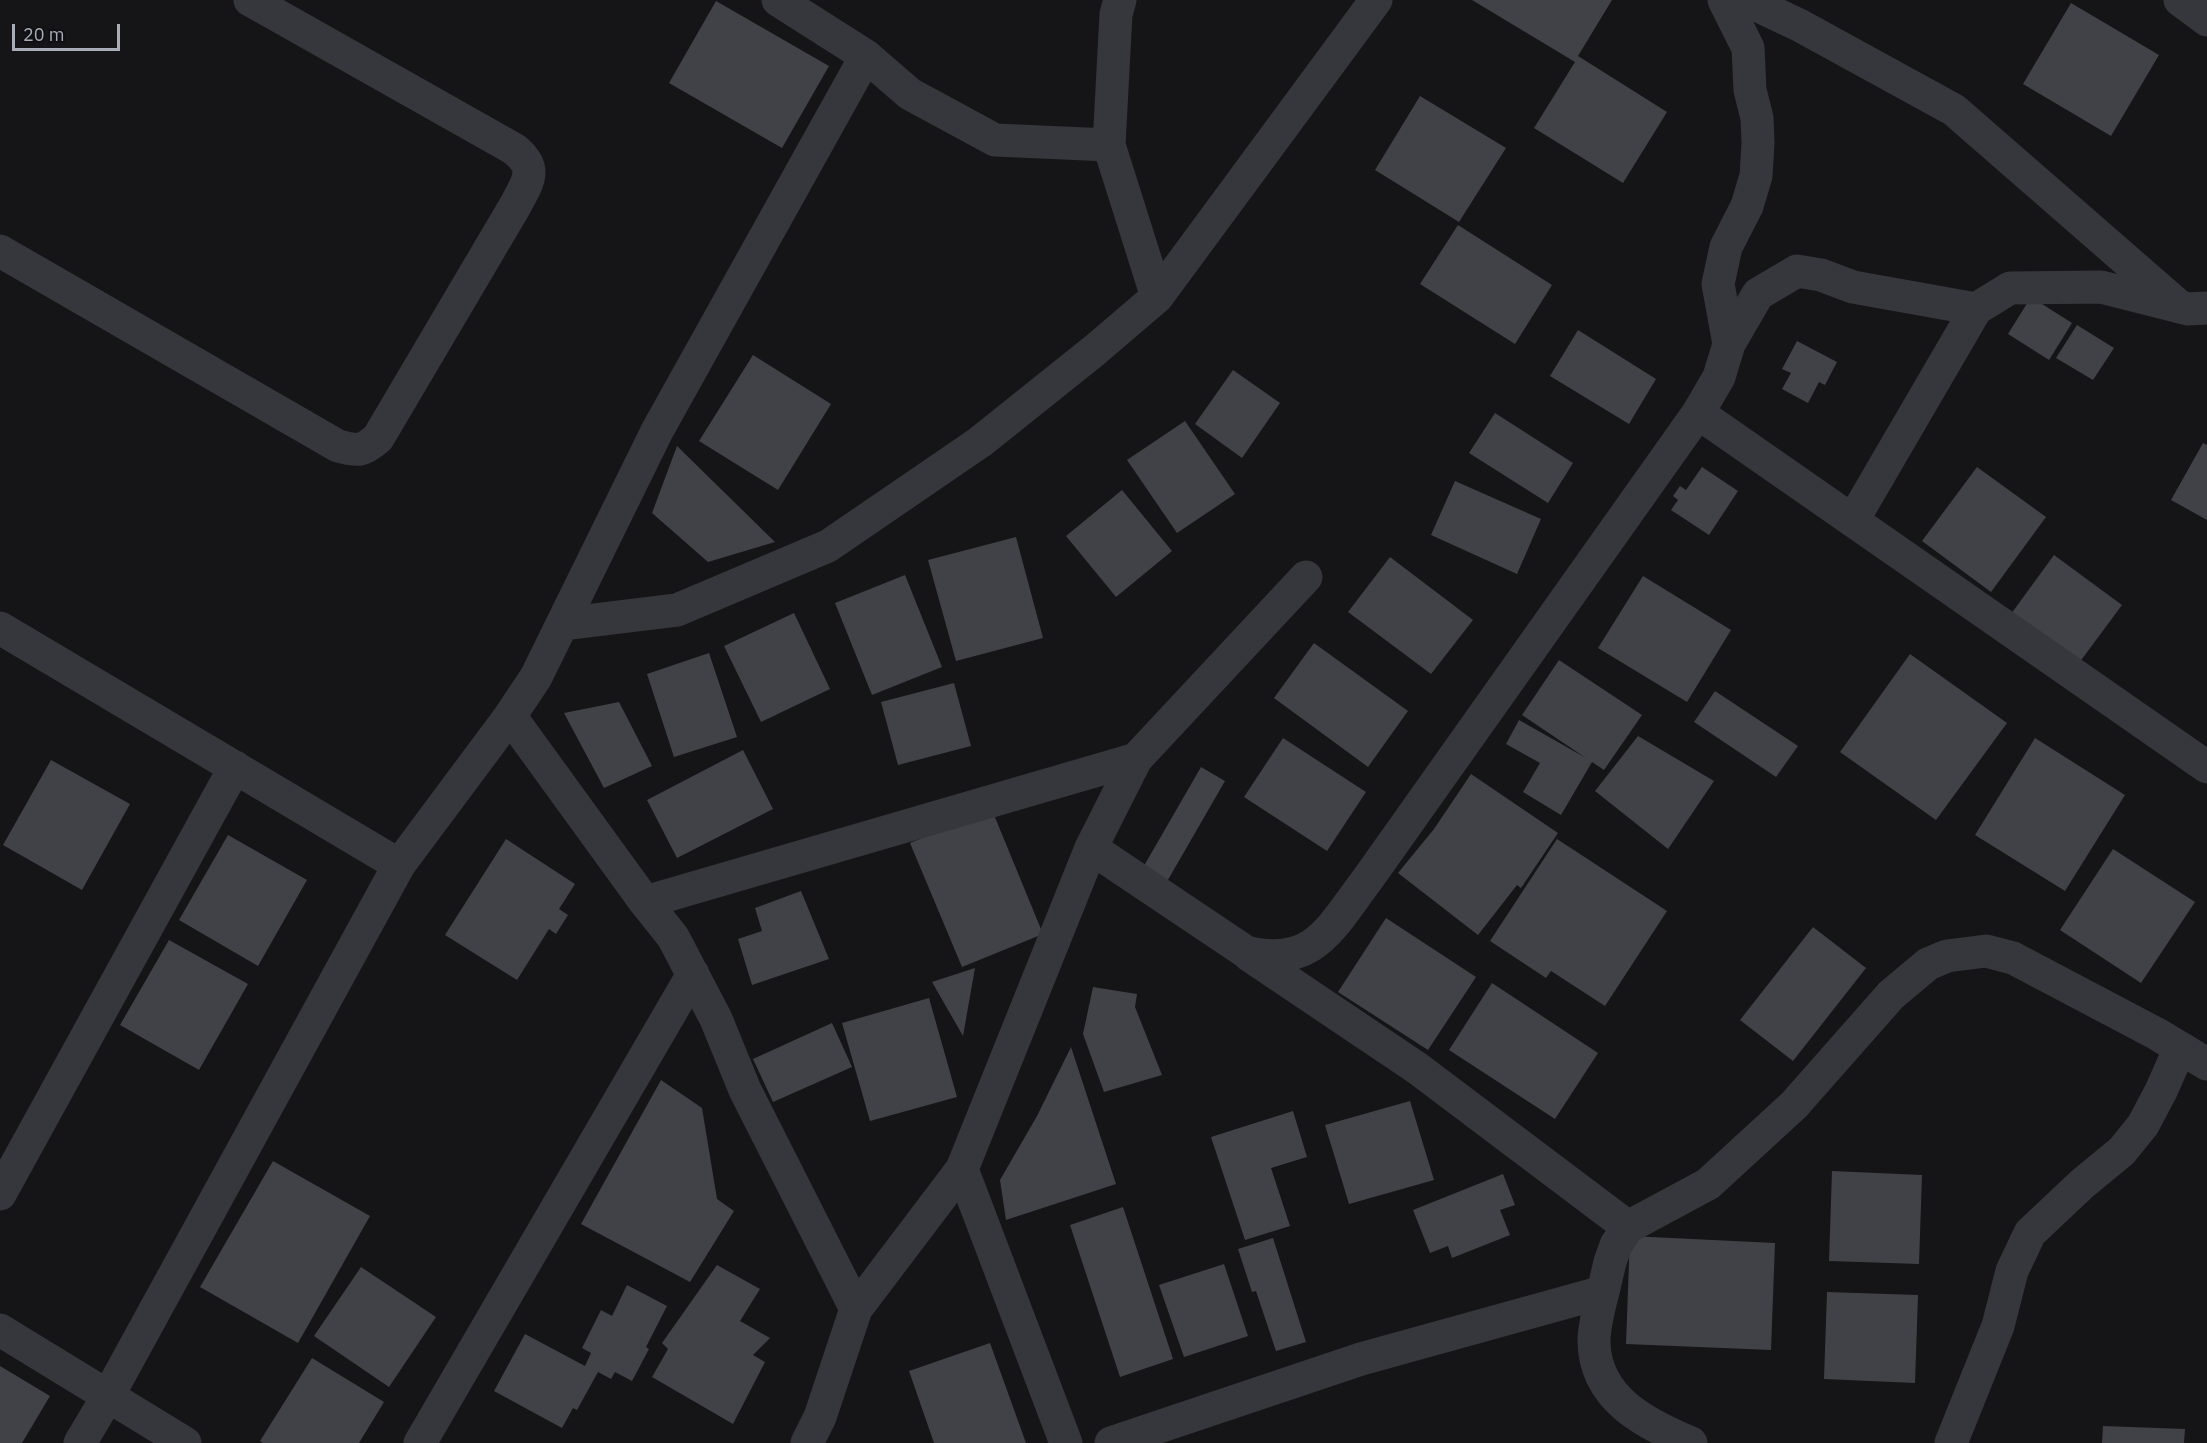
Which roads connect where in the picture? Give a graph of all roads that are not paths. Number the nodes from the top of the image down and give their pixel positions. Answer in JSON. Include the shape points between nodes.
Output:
{"nodes":[{"id":1,"x":250,"y":0,"type":"edge"},
{"id":2,"x":778,"y":0,"type":"edge"},
{"id":3,"x":1120,"y":0,"type":"edge"},
{"id":4,"x":1376,"y":0,"type":"edge"},
{"id":5,"x":1724,"y":0,"type":"edge"},
{"id":6,"x":1746,"y":0,"type":"edge"},
{"id":7,"x":2180,"y":0,"type":"edge"},
{"id":8,"x":2207,"y":20,"type":"edge"},
{"id":9,"x":867,"y":56,"type":"junction"},
{"id":10,"x":1109,"y":145,"type":"junction"},
{"id":11,"x":0,"y":250,"type":"edge"},
{"id":12,"x":1157,"y":297,"type":"junction"},
{"id":13,"x":2194,"y":308,"type":"edge"},
{"id":14,"x":1976,"y":309,"type":"junction"},
{"id":15,"x":1729,"y":344,"type":"junction"},
{"id":16,"x":1698,"y":413,"type":"junction"},
{"id":17,"x":1853,"y":520,"type":"junction"},
{"id":18,"x":1306,"y":577,"type":"dead end"},
{"id":19,"x":562,"y":624,"type":"junction"},
{"id":20,"x":0,"y":628,"type":"edge"},
{"id":21,"x":510,"y":716,"type":"junction"},
{"id":22,"x":1136,"y":759,"type":"junction"},
{"id":23,"x":235,"y":767,"type":"junction"},
{"id":24,"x":2207,"y":767,"type":"edge"},
{"id":25,"x":1091,"y":848,"type":"junction"},
{"id":26,"x":399,"y":865,"type":"junction"},
{"id":27,"x":645,"y":902,"type":"junction"},
{"id":28,"x":1246,"y":952,"type":"junction"},
{"id":29,"x":693,"y":974,"type":"junction"},
{"id":30,"x":2194,"y":1056,"type":"edge"},
{"id":31,"x":962,"y":1169,"type":"junction"},
{"id":32,"x":0,"y":1194,"type":"edge"},
{"id":33,"x":1628,"y":1227,"type":"junction"},
{"id":34,"x":1603,"y":1292,"type":"junction"},
{"id":35,"x":856,"y":1310,"type":"junction"},
{"id":36,"x":0,"y":1330,"type":"edge"},
{"id":37,"x":108,"y":1396,"type":"junction"},
{"id":38,"x":80,"y":1443,"type":"edge"},
{"id":39,"x":185,"y":1443,"type":"edge"},
{"id":40,"x":420,"y":1443,"type":"edge"},
{"id":41,"x":807,"y":1443,"type":"edge"},
{"id":42,"x":1066,"y":1443,"type":"edge"},
{"id":43,"x":1111,"y":1443,"type":"edge"},
{"id":44,"x":1691,"y":1443,"type":"edge"},
{"id":45,"x":1951,"y":1443,"type":"edge"}],
"edges":[{"from":1,"to":11,"type":"street","via":[[514,149],[528,164],[526,183],[515,206],[378,438],[357,451],[338,446]]},
{"from":2,"to":9,"type":"street"},
{"from":3,"to":10,"type":"street"},
{"from":4,"to":12,"type":"street"},
{"from":5,"to":15,"type":"street","via":[[1748,48],[1758,142],[1756,176],[1747,206],[1726,247],[1718,284]]},
{"from":6,"to":13,"type":"street","via":[[1800,25],[1954,110]]},
{"from":7,"to":8,"type":"street"},
{"from":9,"to":10,"type":"street","via":[[910,94],[995,140]]},
{"from":9,"to":19,"type":"street","via":[[657,431]]},
{"from":10,"to":12,"type":"street"},
{"from":12,"to":19,"type":"street","via":[[980,442],[828,546],[677,610]]},
{"from":13,"to":14,"type":"street","via":[[2101,287],[2010,288]]},
{"from":14,"to":15,"type":"street","via":[[1853,287],[1797,271],[1758,294]]},
{"from":14,"to":17,"type":"street"},
{"from":15,"to":16,"type":"street","via":[[1719,377]]},
{"from":16,"to":17,"type":"street"},
{"from":16,"to":28,"type":"street","via":[[1323,937],[1307,949],[1284,957]]},
{"from":17,"to":24,"type":"street"},
{"from":18,"to":22,"type":"street"},
{"from":19,"to":21,"type":"street","via":[[536,677]]},
{"from":20,"to":23,"type":"street"},
{"from":21,"to":26,"type":"street"},
{"from":21,"to":27,"type":"street"},
{"from":22,"to":25,"type":"street"},
{"from":22,"to":27,"type":"street"},
{"from":23,"to":26,"type":"street"},
{"from":23,"to":32,"type":"street"},
{"from":25,"to":28,"type":"street"},
{"from":25,"to":31,"type":"street"},
{"from":26,"to":37,"type":"street"},
{"from":27,"to":29,"type":"street","via":[[673,937]]},
{"from":28,"to":33,"type":"street","via":[[1417,1068]]},
{"from":29,"to":35,"type":"street","via":[[745,1090]]},
{"from":29,"to":40,"type":"street"},
{"from":30,"to":33,"type":"street","via":[[2013,958],[1986,951],[1947,956],[1928,964],[1890,995],[1794,1105],[1708,1184]]},
{"from":30,"to":45,"type":"street","via":[[2161,1092],[2122,1151],[2030,1233],[2012,1271],[1998,1326]]},
{"from":31,"to":35,"type":"street"},
{"from":31,"to":42,"type":"street"},
{"from":33,"to":34,"type":"street","via":[[1616,1245]]},
{"from":34,"to":43,"type":"street","via":[[1361,1359]]},
{"from":34,"to":44,"type":"street","via":[[1594,1343],[1607,1383],[1634,1415]]},
{"from":35,"to":41,"type":"street","via":[[820,1417]]},
{"from":36,"to":37,"type":"street"},
{"from":37,"to":38,"type":"street"},
{"from":37,"to":39,"type":"street"}]}
